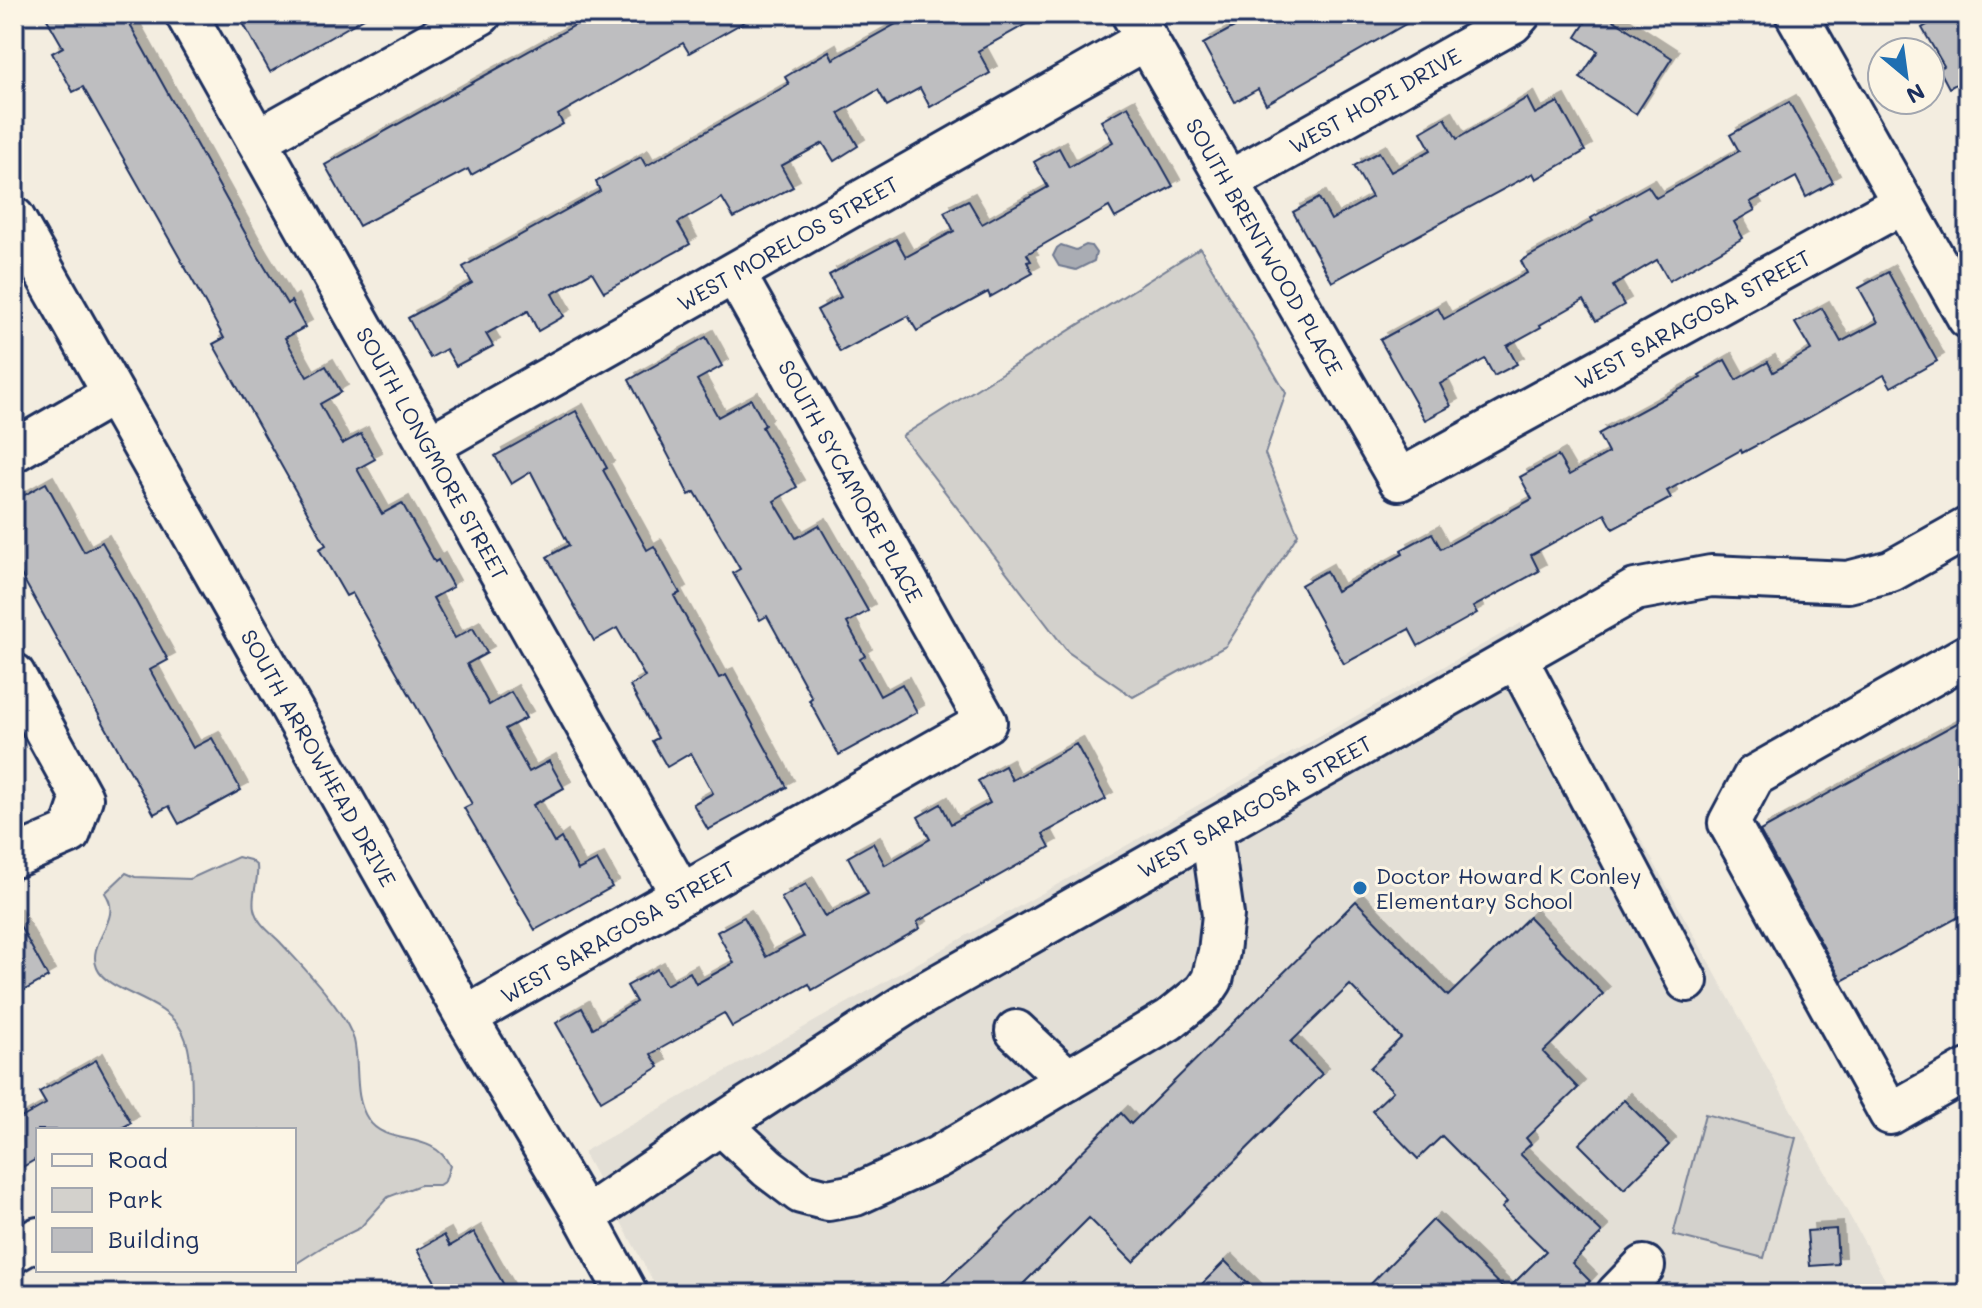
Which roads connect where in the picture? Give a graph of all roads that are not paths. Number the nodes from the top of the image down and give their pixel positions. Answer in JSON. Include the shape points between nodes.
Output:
{"nodes":[{"id":1,"x":186,"y":14,"type":"edge"},
{"id":2,"x":481,"y":14,"type":"edge"},
{"id":3,"x":1520,"y":14,"type":"edge"},
{"id":4,"x":1796,"y":14,"type":"edge"},
{"id":5,"x":1139,"y":27,"type":"edge"},
{"id":6,"x":257,"y":140,"type":"junction"},
{"id":7,"x":1228,"y":182,"type":"junction"},
{"id":8,"x":1903,"y":203,"type":"junction"},
{"id":9,"x":14,"y":218,"type":"edge"},
{"id":10,"x":735,"y":274,"type":"junction"},
{"id":11,"x":1968,"y":318,"type":"edge"},
{"id":12,"x":113,"y":394,"type":"junction"},
{"id":13,"x":429,"y":446,"type":"junction"},
{"id":14,"x":14,"y":451,"type":"edge"},
{"id":15,"x":1399,"y":480,"type":"joint"},
{"id":16,"x":1968,"y":528,"type":"edge"},
{"id":17,"x":1968,"y":655,"type":"edge"},
{"id":18,"x":1517,"y":659,"type":"junction"},
{"id":19,"x":14,"y":674,"type":"edge"},
{"id":20,"x":967,"y":687,"type":"joint"},
{"id":21,"x":1211,"y":831,"type":"junction"},
{"id":22,"x":14,"y":857,"type":"edge"},
{"id":23,"x":681,"y":894,"type":"junction"},
{"id":24,"x":1687,"y":981,"type":"dead end"},
{"id":25,"x":466,"y":1017,"type":"junction"},
{"id":26,"x":1016,"y":1031,"type":"dead end"},
{"id":27,"x":1968,"y":1070,"type":"edge"},
{"id":28,"x":1068,"y":1080,"type":"junction"},
{"id":29,"x":721,"y":1124,"type":"junction"},
{"id":30,"x":585,"y":1217,"type":"junction"},
{"id":31,"x":36,"y":1239,"type":"edge"},
{"id":32,"x":14,"y":1252,"type":"edge"},
{"id":33,"x":627,"y":1294,"type":"edge"}],
"edges":[{"from":1,"to":6,"type":"street","name":"SOUTH LONGMORE STREET"},
{"from":2,"to":6,"type":"street"},
{"from":3,"to":7,"type":"street","name":"WEST HOPI DRIVE"},
{"from":4,"to":8,"type":"street"},
{"from":5,"to":7,"type":"street","name":"SOUTH BRENTWOOD PLACE"},
{"from":5,"to":10,"type":"street","name":"WEST MORELOS STREET"},
{"from":6,"to":13,"type":"street","name":"SOUTH LONGMORE STREET"},
{"from":7,"to":15,"type":"street","name":"SOUTH BRENTWOOD PLACE"},
{"from":8,"to":11,"type":"street"},
{"from":8,"to":15,"type":"street","name":"WEST SARAGOSA STREET"},
{"from":9,"to":12,"type":"street","name":"SOUTH ARROWHEAD DRIVE"},
{"from":10,"to":13,"type":"street","name":"WEST MORELOS STREET"},
{"from":10,"to":20,"type":"street","name":"SOUTH SYCAMORE PLACE"},
{"from":12,"to":14,"type":"street"},
{"from":12,"to":25,"type":"street","name":"SOUTH ARROWHEAD DRIVE"},
{"from":13,"to":23,"type":"street","name":"SOUTH LONGMORE STREET"},
{"from":16,"to":18,"type":"street","name":"WEST SARAGOSA STREET","via":[[1891,571],[1848,582],[1711,576],[1635,590]]},
{"from":17,"to":27,"type":"street","via":[[1754,776],[1729,823],[1890,1114]]},
{"from":18,"to":21,"type":"street","name":"WEST SARAGOSA STREET"},
{"from":18,"to":24,"type":"street"},
{"from":19,"to":22,"type":"street","via":[[82,798],[70,833]]},
{"from":20,"to":23,"type":"street","name":"WEST SARAGOSA STREET","via":[[986,722]]},
{"from":21,"to":28,"type":"street","via":[[1223,915],[1212,980],[1169,1020]]},
{"from":21,"to":29,"type":"street","name":"WEST SARAGOSA STREET","via":[[914,999]]},
{"from":23,"to":25,"type":"street","name":"WEST SARAGOSA STREET"},
{"from":25,"to":30,"type":"street","name":"SOUTH ARROWHEAD DRIVE"},
{"from":26,"to":28,"type":"street"},
{"from":28,"to":29,"type":"street","via":[[938,1157],[855,1195],[828,1200],[801,1193]]},
{"from":29,"to":30,"type":"street","name":"WEST SARAGOSA STREET"},
{"from":30,"to":33,"type":"street","name":"SOUTH ARROWHEAD DRIVE"},
{"from":31,"to":32,"type":"street"}]}
